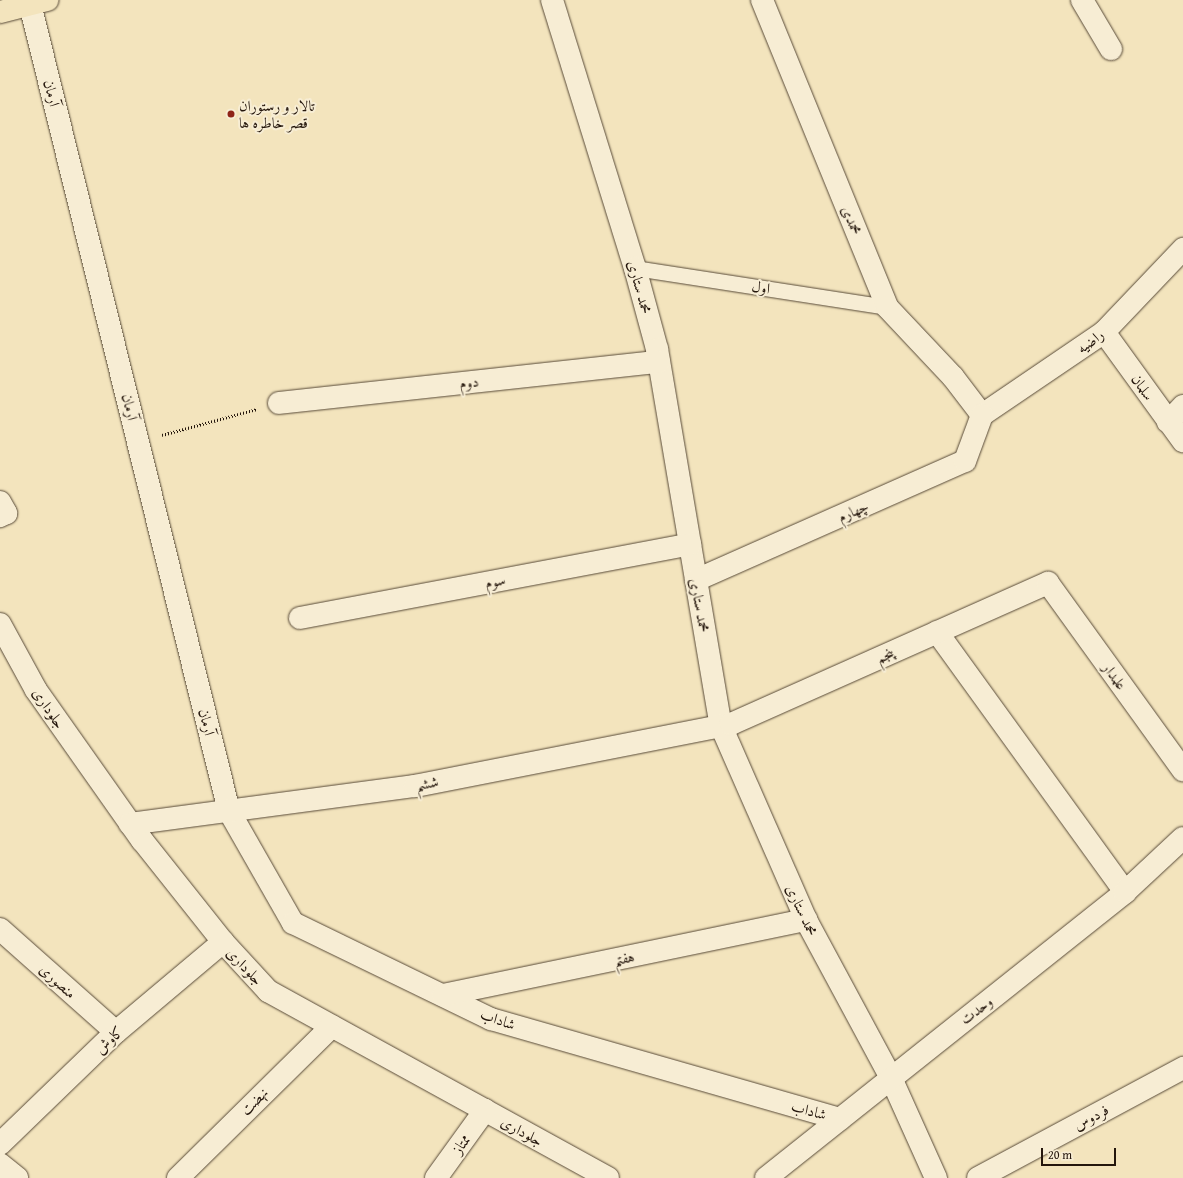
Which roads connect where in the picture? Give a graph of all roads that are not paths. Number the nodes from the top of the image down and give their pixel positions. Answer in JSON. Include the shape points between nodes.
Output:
{"nodes":[{"id":1,"x":552,"y":0,"type":"edge"},
{"id":2,"x":762,"y":0,"type":"edge"},
{"id":3,"x":1082,"y":0,"type":"edge"},
{"id":4,"x":39,"y":2,"type":"edge"},
{"id":5,"x":0,"y":12,"type":"edge"},
{"id":6,"x":1111,"y":49,"type":"dead end"},
{"id":7,"x":1183,"y":249,"type":"edge"},
{"id":8,"x":635,"y":268,"type":"junction"},
{"id":9,"x":887,"y":307,"type":"junction"},
{"id":10,"x":1104,"y":332,"type":"junction"},
{"id":11,"x":659,"y":362,"type":"junction"},
{"id":12,"x":279,"y":403,"type":"road end"},
{"id":13,"x":1183,"y":406,"type":"edge"},
{"id":14,"x":982,"y":415,"type":"junction"},
{"id":15,"x":1168,"y":422,"type":"junction"},
{"id":16,"x":1183,"y":441,"type":"edge"},
{"id":17,"x":690,"y":544,"type":"junction"},
{"id":18,"x":696,"y":580,"type":"junction"},
{"id":19,"x":1048,"y":583,"type":"joint"},
{"id":20,"x":300,"y":618,"type":"dead end"},
{"id":21,"x":0,"y":624,"type":"edge"},
{"id":22,"x":937,"y":632,"type":"junction"},
{"id":23,"x":721,"y":726,"type":"junction"},
{"id":24,"x":1183,"y":770,"type":"edge"},
{"id":25,"x":229,"y":810,"type":"junction"},
{"id":26,"x":130,"y":824,"type":"junction"},
{"id":27,"x":1183,"y":838,"type":"edge"},
{"id":28,"x":1125,"y":892,"type":"junction"},
{"id":29,"x":806,"y":920,"type":"junction"},
{"id":30,"x":0,"y":929,"type":"edge"},
{"id":31,"x":223,"y":942,"type":"junction"},
{"id":32,"x":443,"y":995,"type":"junction"},
{"id":33,"x":332,"y":1026,"type":"junction"},
{"id":34,"x":116,"y":1032,"type":"junction"},
{"id":35,"x":1183,"y":1068,"type":"edge"},
{"id":36,"x":891,"y":1078,"type":"junction"},
{"id":37,"x":485,"y":1110,"type":"junction"},
{"id":38,"x":840,"y":1118,"type":"junction"},
{"id":39,"x":0,"y":1144,"type":"edge"},
{"id":40,"x":0,"y":1164,"type":"edge"},
{"id":41,"x":18,"y":1178,"type":"edge"},
{"id":42,"x":178,"y":1178,"type":"edge"},
{"id":43,"x":436,"y":1178,"type":"edge"},
{"id":44,"x":608,"y":1178,"type":"edge"},
{"id":45,"x":766,"y":1178,"type":"edge"},
{"id":46,"x":936,"y":1178,"type":"edge"},
{"id":47,"x":978,"y":1178,"type":"edge"}],
"edges":[{"from":1,"to":8,"type":"street","name":"محمد ستاری"},
{"from":2,"to":9,"type":"street","name":"محمدی"},
{"from":3,"to":6,"type":"street"},
{"from":4,"to":5,"type":"main road"},
{"from":4,"to":25,"type":"street","name":"آرمان","via":[[138,442]]},
{"from":7,"to":10,"type":"street","name":"راضیه"},
{"from":8,"to":9,"type":"lane","name":"اول"},
{"from":8,"to":11,"type":"street","name":"محمد ستاری"},
{"from":9,"to":14,"type":"street","name":"محمدی","via":[[953,377]]},
{"from":10,"to":14,"type":"street","name":"راضیه"},
{"from":10,"to":15,"type":"street","name":"سلمان"},
{"from":11,"to":12,"type":"street","name":"دوم"},
{"from":11,"to":17,"type":"street","name":"محمد ستاری"},
{"from":13,"to":15,"type":"street"},
{"from":14,"to":18,"type":"street","name":"چهارم","via":[[965,461]]},
{"from":15,"to":16,"type":"street","name":"سلمان"},
{"from":17,"to":18,"type":"street","name":"محمد ستاری"},
{"from":17,"to":20,"type":"street","name":"سوم"},
{"from":18,"to":23,"type":"street","name":"محمد ستاری"},
{"from":19,"to":22,"type":"street","name":"پنجم"},
{"from":19,"to":24,"type":"street","name":"علمدار"},
{"from":21,"to":26,"type":"street","name":"جلوداری","via":[[36,690]]},
{"from":22,"to":23,"type":"street","name":"پنجم","via":[[731,724]]},
{"from":22,"to":28,"type":"street"},
{"from":23,"to":25,"type":"street","name":"ششم","via":[[415,786]]},
{"from":23,"to":29,"type":"street","name":"محمد ستاری"},
{"from":25,"to":26,"type":"street","name":"ششم"},
{"from":25,"to":32,"type":"street","name":"شاداب","via":[[293,923]]},
{"from":26,"to":31,"type":"street","name":"جلوداری"},
{"from":27,"to":28,"type":"street","name":"وحدت"},
{"from":28,"to":36,"type":"street","name":"وحدت"},
{"from":29,"to":32,"type":"street","name":"هفتم"},
{"from":29,"to":36,"type":"street","name":"محمد ستاری"},
{"from":30,"to":34,"type":"street","name":"منصوری"},
{"from":31,"to":33,"type":"street","name":"جلوداری","via":[[268,991]]},
{"from":31,"to":34,"type":"street","name":"کاوش"},
{"from":32,"to":38,"type":"street","name":"شاداب","via":[[491,1019]]},
{"from":33,"to":37,"type":"street","name":"جلوداری"},
{"from":33,"to":42,"type":"street","name":"نهضت"},
{"from":34,"to":39,"type":"street","name":"کاوش"},
{"from":35,"to":47,"type":"street","name":"فردوس"},
{"from":36,"to":38,"type":"street","name":"وحدت"},
{"from":36,"to":46,"type":"street","name":"محمد ستاری"},
{"from":37,"to":43,"type":"street","name":"ممتاز"},
{"from":37,"to":44,"type":"street","name":"جلوداری"},
{"from":38,"to":45,"type":"street","name":"وحدت"},
{"from":40,"to":41,"type":"street"}]}
